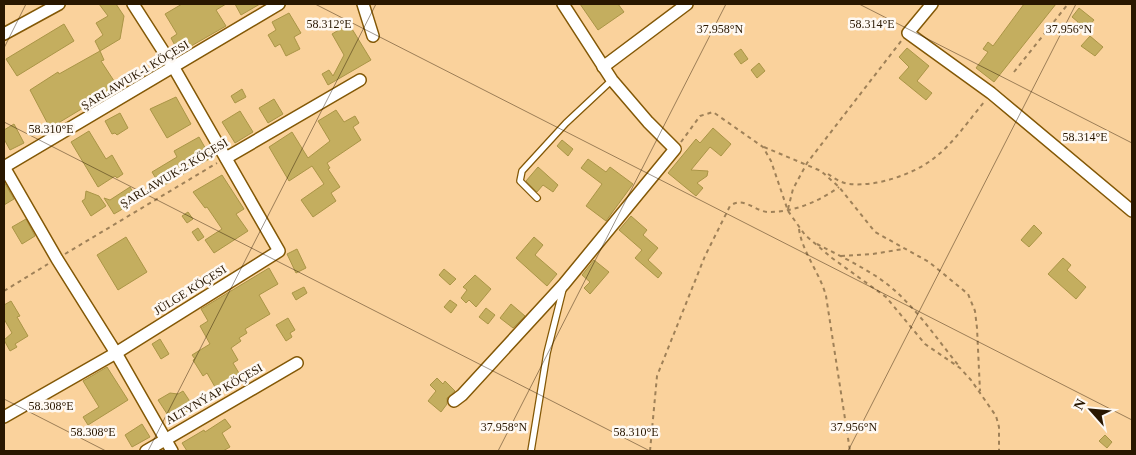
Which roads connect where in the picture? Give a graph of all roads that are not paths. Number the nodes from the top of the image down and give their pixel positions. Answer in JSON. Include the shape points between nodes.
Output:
{"nodes":[{"id":1,"x":58,"y":4,"type":"edge"},
{"id":2,"x":133,"y":4,"type":"edge"},
{"id":3,"x":279,"y":4,"type":"edge"},
{"id":4,"x":363,"y":4,"type":"edge"},
{"id":5,"x":563,"y":4,"type":"edge"},
{"id":6,"x":687,"y":4,"type":"edge"},
{"id":7,"x":932,"y":4,"type":"edge"},
{"id":8,"x":4,"y":34,"type":"edge"},
{"id":9,"x":373,"y":36,"type":"dead end"},
{"id":10,"x":603,"y":67,"type":"junction"},
{"id":11,"x":174,"y":68,"type":"junction"},
{"id":12,"x":360,"y":80,"type":"dead end"},
{"id":13,"x":612,"y":80,"type":"junction"},
{"id":14,"x":226,"y":158,"type":"junction"},
{"id":15,"x":4,"y":167,"type":"edge"},
{"id":16,"x":537,"y":198,"type":"dead end"},
{"id":17,"x":1132,"y":211,"type":"edge"},
{"id":18,"x":564,"y":284,"type":"junction"},
{"id":19,"x":116,"y":353,"type":"junction"},
{"id":20,"x":297,"y":363,"type":"dead end"},
{"id":21,"x":454,"y":401,"type":"dead end"},
{"id":22,"x":4,"y":417,"type":"edge"},
{"id":23,"x":166,"y":438,"type":"junction"},
{"id":24,"x":146,"y":451,"type":"edge"},
{"id":25,"x":172,"y":451,"type":"edge"},
{"id":26,"x":531,"y":451,"type":"edge"}],
"edges":[{"from":1,"to":8,"type":"street"},
{"from":2,"to":11,"type":"street"},
{"from":3,"to":11,"type":"street","name":"ŞARLAWUK-1 KÖÇESI"},
{"from":4,"to":9,"type":"street"},
{"from":5,"to":10,"type":"street"},
{"from":6,"to":10,"type":"street"},
{"from":7,"to":17,"type":"street","via":[[908,32],[991,93]]},
{"from":10,"to":13,"type":"street"},
{"from":11,"to":14,"type":"street"},
{"from":11,"to":15,"type":"street","name":"ŞARLAWUK-1 KÖÇESI"},
{"from":12,"to":14,"type":"street","name":"ŞARLAWUK-2 KÖÇESI"},
{"from":13,"to":16,"type":"lane","via":[[522,171],[520,181]]},
{"from":13,"to":18,"type":"street","via":[[675,149]]},
{"from":14,"to":19,"type":"street","name":"JÜLGE KÖÇESI","via":[[279,251]]},
{"from":15,"to":19,"type":"street"},
{"from":18,"to":21,"type":"street"},
{"from":18,"to":26,"type":"lane","via":[[547,353]]},
{"from":19,"to":22,"type":"street","name":"JÜLGE KÖÇESI"},
{"from":19,"to":23,"type":"street"},
{"from":20,"to":23,"type":"street","name":"ALTYNÝAP KÖÇESI"},
{"from":23,"to":24,"type":"street","name":"ALTYNÝAP KÖÇESI"},
{"from":23,"to":25,"type":"street"}]}
